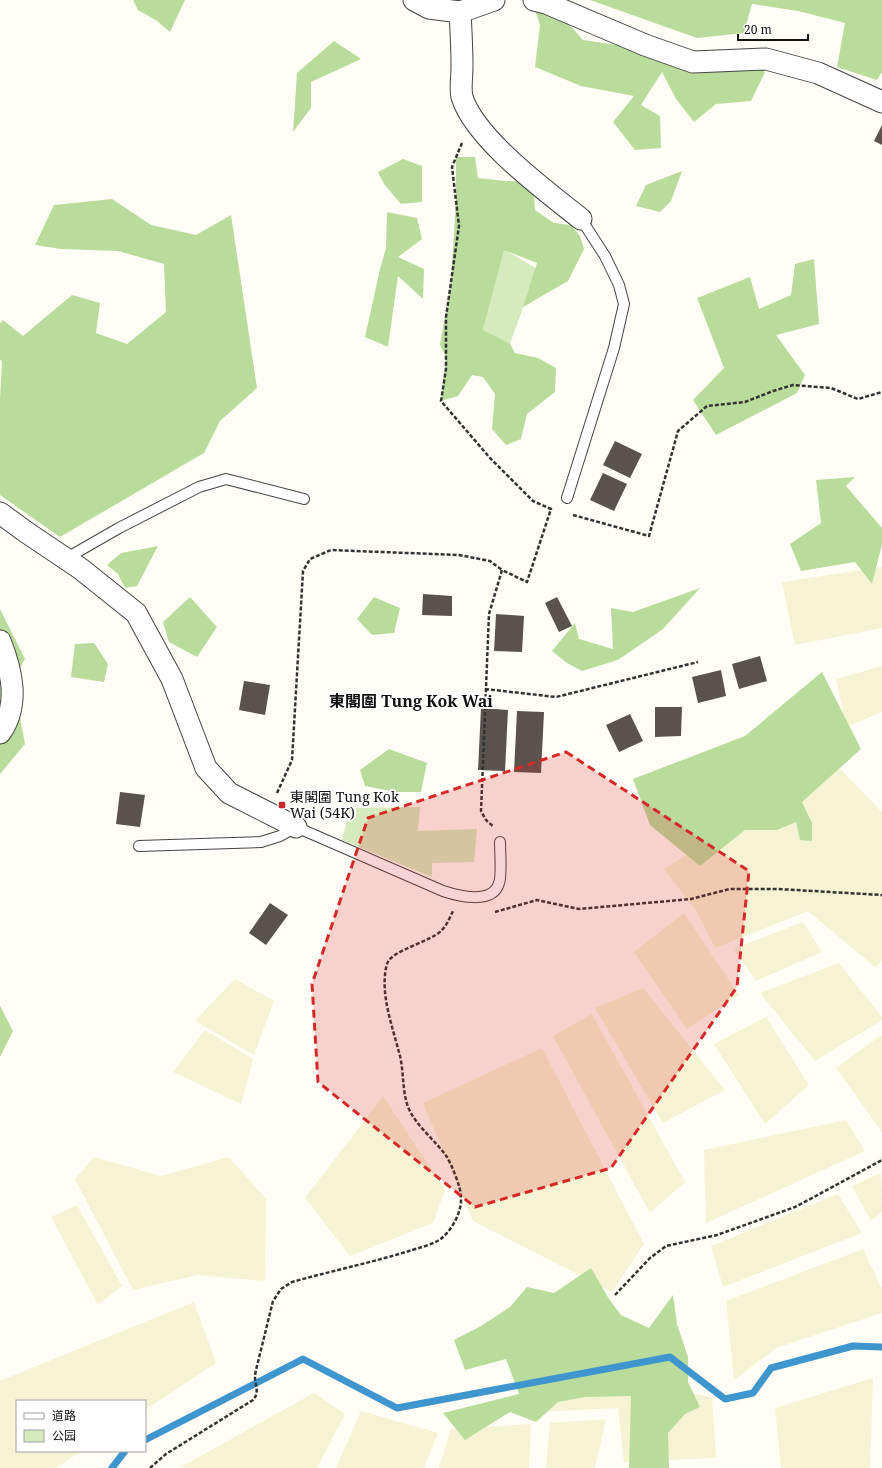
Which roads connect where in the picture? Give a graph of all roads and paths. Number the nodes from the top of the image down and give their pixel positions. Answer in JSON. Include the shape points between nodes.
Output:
{"nodes":[{"id":1,"x":414,"y":0,"type":"edge"},
{"id":2,"x":494,"y":0,"type":"edge"},
{"id":3,"x":534,"y":0,"type":"edge"},
{"id":4,"x":460,"y":12,"type":"junction"},
{"id":5,"x":882,"y":102,"type":"edge"},
{"id":6,"x":473,"y":119,"type":"junction"},
{"id":7,"x":581,"y":219,"type":"joint"},
{"id":8,"x":882,"y":392,"type":"edge"},
{"id":9,"x":567,"y":498,"type":"dead end"},
{"id":10,"x":304,"y":499,"type":"dead end"},
{"id":11,"x":0,"y":513,"type":"edge"},
{"id":12,"x":566,"y":513,"type":"dead end"},
{"id":13,"x":65,"y":559,"type":"junction"},
{"id":14,"x":502,"y":570,"type":"junction"},
{"id":15,"x":0,"y":641,"type":"edge"},
{"id":16,"x":698,"y":662,"type":"dead end"},
{"id":17,"x":485,"y":689,"type":"junction"},
{"id":18,"x":0,"y":733,"type":"edge"},
{"id":19,"x":265,"y":812,"type":"junction"},
{"id":20,"x":296,"y":827,"type":"junction"},
{"id":21,"x":500,"y":842,"type":"joint"},
{"id":22,"x":139,"y":846,"type":"dead end"},
{"id":23,"x":882,"y":895,"type":"edge"},
{"id":24,"x":460,"y":896,"type":"junction"},
{"id":25,"x":537,"y":900,"type":"dead end"},
{"id":26,"x":882,"y":1160,"type":"edge"},
{"id":27,"x":615,"y":1295,"type":"dead end"},
{"id":28,"x":150,"y":1468,"type":"edge"}],
"edges":[{"from":1,"to":4,"type":"street","via":[[429,8]]},
{"from":2,"to":4,"type":"street"},
{"from":3,"to":5,"type":"street","via":[[693,62],[766,59],[818,73]]},
{"from":4,"to":6,"type":"street","via":[[462,96]]},
{"from":6,"to":7,"type":"street","via":[[490,141],[520,169]]},
{"from":6,"to":14,"type":"path","via":[[452,167],[459,226],[446,317],[446,369],[441,401],[490,458],[533,501],[551,509],[527,582]]},
{"from":7,"to":9,"type":"lane","via":[[605,256],[619,285],[624,304],[614,348]]},
{"from":8,"to":12,"type":"path","via":[[858,399],[831,388],[793,385],[745,402],[707,406],[678,431],[649,536]]},
{"from":10,"to":13,"type":"lane","via":[[226,479],[199,487]]},
{"from":11,"to":13,"type":"street"},
{"from":13,"to":19,"type":"street","via":[[136,613],[172,679],[206,768],[229,792]]},
{"from":14,"to":17,"type":"path","via":[[489,614]]},
{"from":14,"to":19,"type":"path","via":[[490,560],[459,555],[331,550],[310,559],[303,571],[292,760],[281,787]]},
{"from":15,"to":18,"type":"street","via":[[10,671],[12,688],[11,713]]},
{"from":16,"to":17,"type":"path","via":[[556,697]]},
{"from":17,"to":21,"type":"path","via":[[481,811],[500,835]]},
{"from":19,"to":20,"type":"street"},
{"from":20,"to":22,"type":"lane","via":[[261,842]]},
{"from":20,"to":24,"type":"lane"},
{"from":21,"to":24,"type":"lane","via":[[499,884],[493,892],[481,897]]},
{"from":23,"to":25,"type":"path","via":[[778,888],[730,889],[691,899],[579,908]]},
{"from":24,"to":28,"type":"path","via":[[442,930],[433,937],[397,953],[387,962],[385,975],[385,992],[400,1056],[408,1107],[447,1158],[457,1180],[461,1197],[459,1212],[453,1224],[442,1238],[421,1248],[292,1282],[281,1289],[273,1301],[257,1366],[256,1396],[166,1454]]},
{"from":26,"to":27,"type":"path","via":[[794,1207],[717,1235],[666,1246],[650,1258]]}]}
